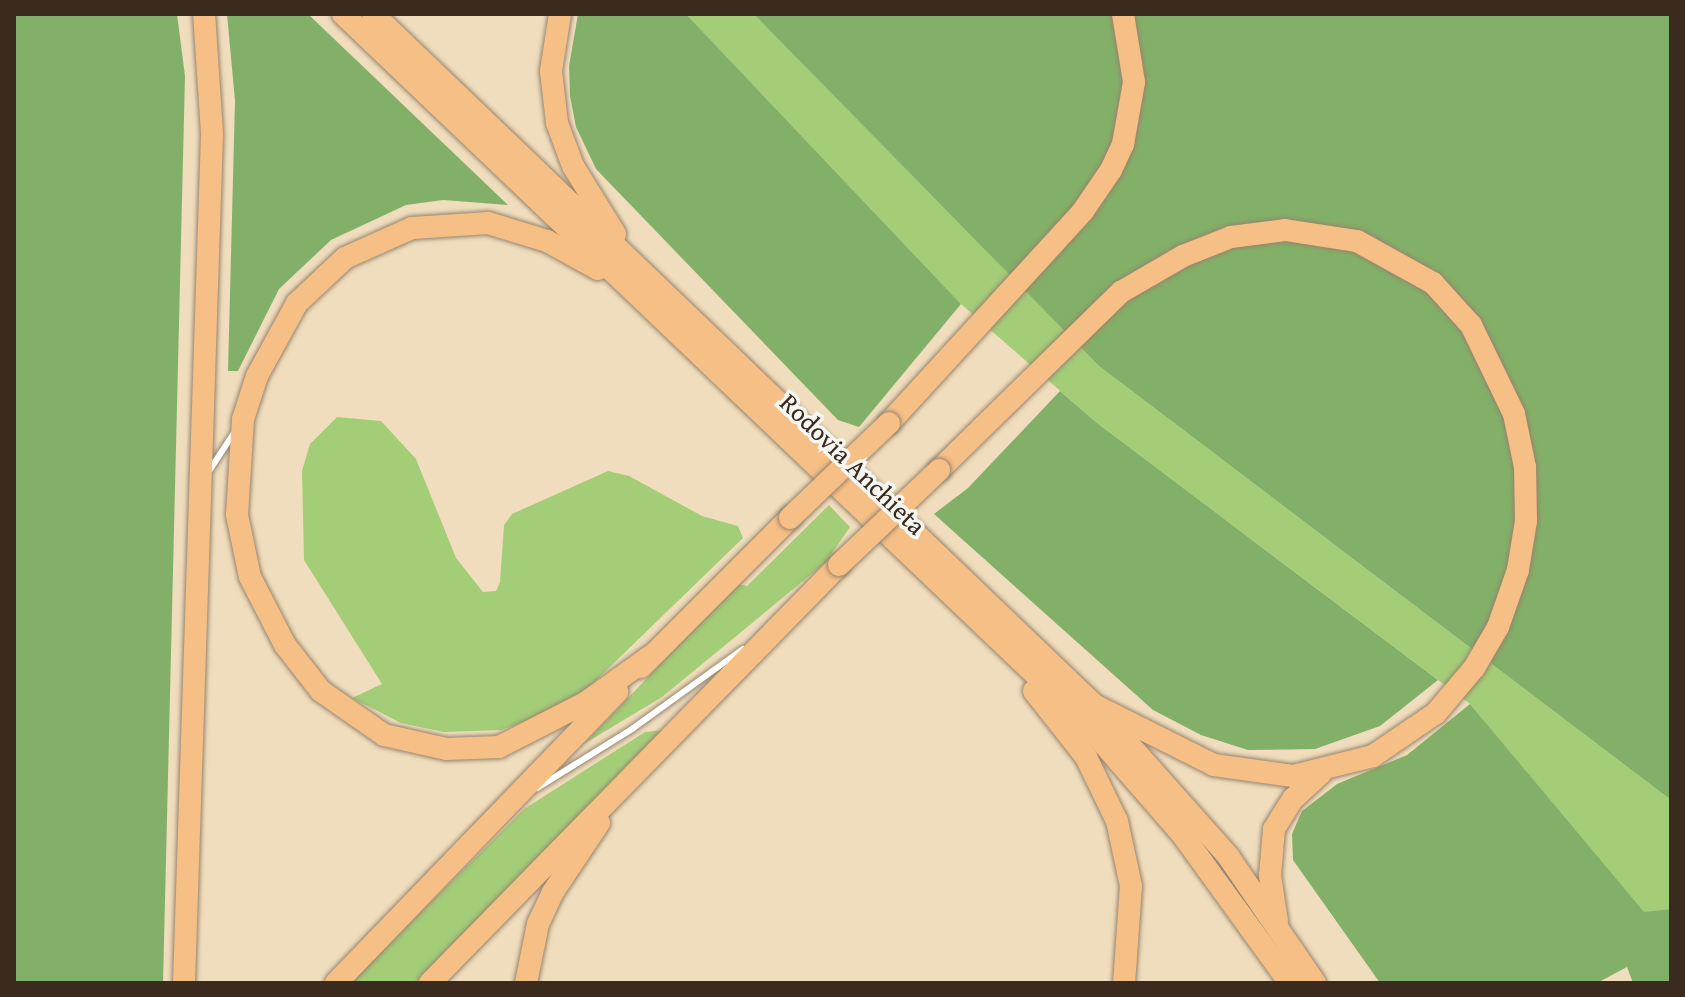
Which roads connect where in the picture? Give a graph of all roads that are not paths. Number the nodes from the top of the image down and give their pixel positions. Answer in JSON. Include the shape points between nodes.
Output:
{"nodes":[{"id":1,"x":204,"y":14,"type":"edge"},
{"id":2,"x":343,"y":14,"type":"edge"},
{"id":3,"x":373,"y":14,"type":"edge"},
{"id":4,"x":560,"y":14,"type":"edge"},
{"id":5,"x":1123,"y":14,"type":"edge"},
{"id":6,"x":632,"y":276,"type":"junction"},
{"id":7,"x":243,"y":419,"type":"junction"},
{"id":8,"x":198,"y":487,"type":"junction"},
{"id":9,"x":971,"y":617,"type":"junction"},
{"id":10,"x":779,"y":622,"type":"junction"},
{"id":11,"x":651,"y":656,"type":"junction"},
{"id":12,"x":1094,"y":705,"type":"junction"},
{"id":13,"x":640,"y":766,"type":"junction"},
{"id":14,"x":1321,"y":773,"type":"junction"},
{"id":15,"x":513,"y":803,"type":"junction"},
{"id":16,"x":1278,"y":927,"type":"junction"},
{"id":17,"x":184,"y":983,"type":"edge"},
{"id":18,"x":336,"y":983,"type":"edge"},
{"id":19,"x":430,"y":983,"type":"edge"},
{"id":20,"x":526,"y":983,"type":"edge"},
{"id":21,"x":1124,"y":983,"type":"edge"},
{"id":22,"x":1290,"y":983,"type":"edge"},
{"id":23,"x":1315,"y":983,"type":"edge"}],
"edges":[{"from":1,"to":8,"type":"highway","via":[[212,117]]},
{"from":2,"to":6,"type":"highway","name":"Rodovia Anchieta"},
{"from":3,"to":6,"type":"highway","name":"Rodovia Anchieta"},
{"from":4,"to":6,"type":"highway","via":[[551,71],[560,135]]},
{"from":5,"to":11,"type":"highway","bridge":true,"via":[[1134,82],[1123,144],[1098,192],[889,423]]},
{"from":6,"to":7,"type":"highway","via":[[488,223],[445,222],[375,240],[345,258],[297,303],[257,376]]},
{"from":6,"to":9,"type":"highway","name":"Rodovia Anchieta"},
{"from":6,"to":12,"type":"highway","name":"Rodovia Anchieta"},
{"from":7,"to":8,"type":"lane"},
{"from":7,"to":11,"type":"highway","via":[[237,515],[260,604],[321,691],[362,723],[416,746],[499,747],[585,703]]},
{"from":8,"to":17,"type":"highway"},
{"from":9,"to":21,"type":"highway","via":[[1067,730],[1105,788],[1126,851],[1131,886]]},
{"from":9,"to":22,"type":"highway","name":"Rodovia Anchieta","via":[[1082,719],[1172,822]]},
{"from":10,"to":13,"type":"highway"},
{"from":10,"to":14,"type":"highway","bridge":true,"via":[[1081,326],[1153,272],[1210,245],[1254,232],[1285,230],[1346,238],[1385,252],[1433,283],[1489,353],[1514,414],[1525,467],[1526,521],[1518,570],[1498,627],[1474,668],[1402,740]]},
{"from":10,"to":15,"type":"lane","via":[[632,729]]},
{"from":11,"to":15,"type":"highway"},
{"from":12,"to":14,"type":"highway","via":[[1214,765],[1256,773]]},
{"from":12,"to":16,"type":"highway","name":"Rodovia Anchieta","via":[[1228,856]]},
{"from":13,"to":19,"type":"highway"},
{"from":13,"to":20,"type":"highway","via":[[553,892],[538,924]]},
{"from":14,"to":16,"type":"highway","via":[[1293,799],[1274,829],[1270,876]]},
{"from":15,"to":18,"type":"highway"},
{"from":16,"to":23,"type":"highway","name":"Rodovia Anchieta"}]}
